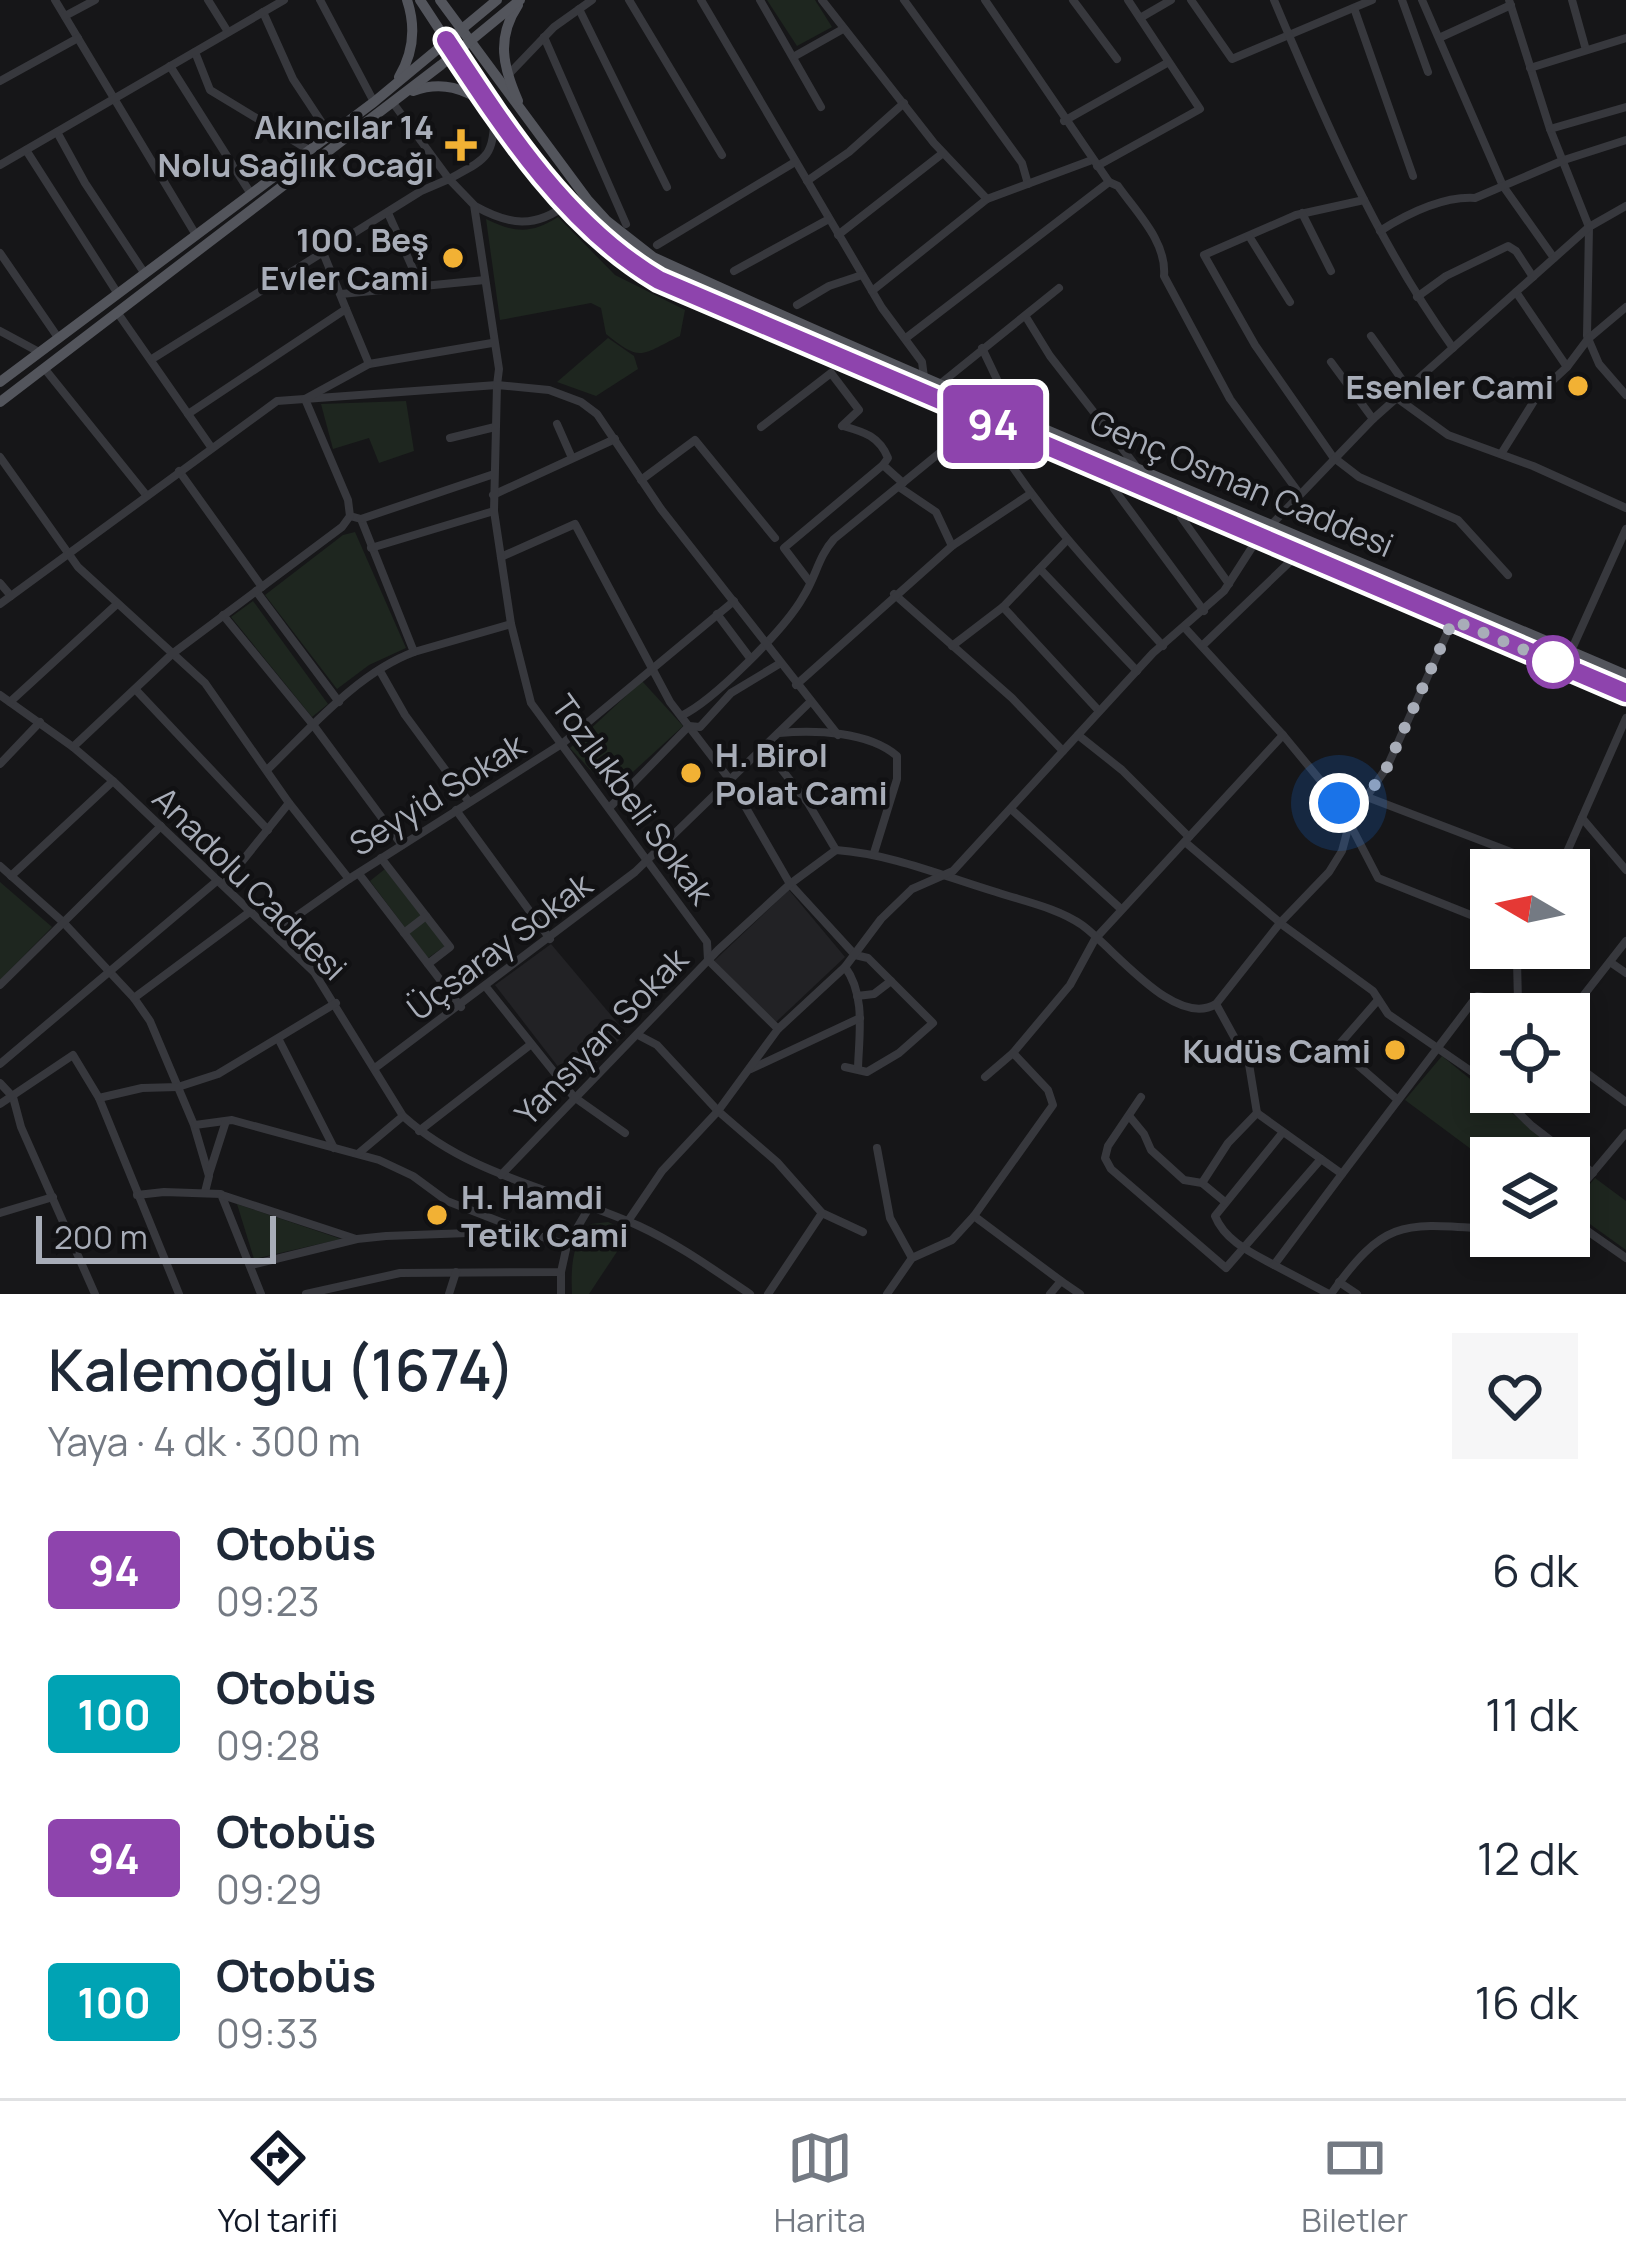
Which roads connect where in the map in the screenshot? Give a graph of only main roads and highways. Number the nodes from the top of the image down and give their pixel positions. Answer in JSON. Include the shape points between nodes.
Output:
{"nodes":[{"id":1,"x":407,"y":0,"type":"edge"},
{"id":2,"x":420,"y":0,"type":"edge"},
{"id":3,"x":440,"y":0,"type":"edge"},
{"id":4,"x":497,"y":0,"type":"edge"},
{"id":5,"x":520,"y":0,"type":"edge"},
{"id":6,"x":459,"y":30,"type":"junction"},
{"id":7,"x":446,"y":40,"type":"junction"},
{"id":8,"x":469,"y":43,"type":"junction"},
{"id":9,"x":455,"y":54,"type":"junction"},
{"id":10,"x":398,"y":91,"type":"junction"},
{"id":11,"x":494,"y":107,"type":"junction"},
{"id":12,"x":524,"y":115,"type":"junction"},
{"id":13,"x":0,"y":382,"type":"edge"},
{"id":14,"x":0,"y":402,"type":"edge"},
{"id":15,"x":1626,"y":675,"type":"edge"},
{"id":16,"x":1626,"y":693,"type":"edge"}],
"edges":[{"from":1,"to":10,"type":"main road","via":[[414,27]]},
{"from":2,"to":7,"type":"main road","name":"Genç Osman Caddesi"},
{"from":3,"to":6,"type":"main road","name":"Genç Osman Caddesi"},
{"from":4,"to":6,"type":"main road"},
{"from":5,"to":8,"type":"main road"},
{"from":5,"to":12,"type":"main road","via":[[502,43]]},
{"from":6,"to":7,"type":"main road"},
{"from":6,"to":8,"type":"main road","name":"Genç Osman Caddesi"},
{"from":7,"to":9,"type":"main road","name":"Genç Osman Caddesi"},
{"from":7,"to":10,"type":"main road"},
{"from":8,"to":9,"type":"main road"},
{"from":8,"to":12,"type":"main road","name":"Genç Osman Caddesi"},
{"from":9,"to":10,"type":"main road"},
{"from":9,"to":11,"type":"main road","name":"Genç Osman Caddesi"},
{"from":10,"to":11,"type":"main road","via":[[449,85]]},
{"from":10,"to":13,"type":"main road"},
{"from":10,"to":14,"type":"main road","via":[[393,103]]},
{"from":11,"to":16,"type":"main road","name":"Genç Osman Caddesi","via":[[602,242],[659,280]]},
{"from":12,"to":15,"type":"main road","name":"Genç Osman Caddesi","via":[[587,199],[641,249],[1002,413]]}]}
